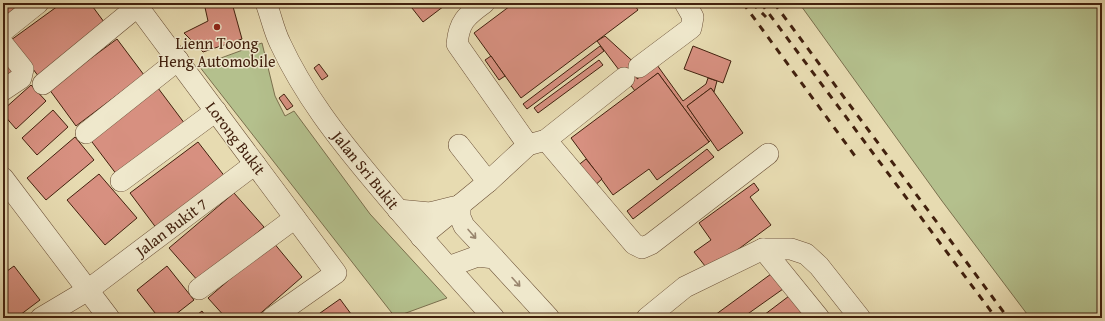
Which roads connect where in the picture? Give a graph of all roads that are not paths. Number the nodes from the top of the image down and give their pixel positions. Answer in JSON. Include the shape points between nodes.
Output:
{"nodes":[{"id":1,"x":38,"y":3,"type":"edge"},
{"id":2,"x":266,"y":3,"type":"edge"},
{"id":3,"x":484,"y":3,"type":"edge"},
{"id":4,"x":685,"y":3,"type":"edge"},
{"id":5,"x":136,"y":5,"type":"edge"},
{"id":6,"x":3,"y":31,"type":"edge"},
{"id":7,"x":3,"y":44,"type":"edge"},
{"id":8,"x":178,"y":60,"type":"junction"},
{"id":9,"x":43,"y":84,"type":"dead end"},
{"id":10,"x":3,"y":90,"type":"edge"},
{"id":11,"x":216,"y":111,"type":"junction"},
{"id":12,"x":86,"y":133,"type":"dead end"},
{"id":13,"x":537,"y":142,"type":"junction"},
{"id":14,"x":458,"y":146,"type":"dead end"},
{"id":15,"x":768,"y":154,"type":"dead end"},
{"id":16,"x":255,"y":164,"type":"junction"},
{"id":17,"x":3,"y":178,"type":"edge"},
{"id":18,"x":121,"y":181,"type":"dead end"},
{"id":19,"x":488,"y":182,"type":"junction"},
{"id":20,"x":460,"y":205,"type":"junction"},
{"id":21,"x":398,"y":210,"type":"junction"},
{"id":22,"x":295,"y":218,"type":"junction"},
{"id":23,"x":422,"y":237,"type":"junction"},
{"id":24,"x":763,"y":250,"type":"junction"},
{"id":25,"x":494,"y":258,"type":"junction"},
{"id":26,"x":448,"y":267,"type":"junction"},
{"id":27,"x":199,"y":289,"type":"dead end"},
{"id":28,"x":88,"y":290,"type":"junction"},
{"id":29,"x":41,"y":318,"type":"edge"},
{"id":30,"x":109,"y":318,"type":"edge"},
{"id":31,"x":272,"y":318,"type":"edge"},
{"id":32,"x":494,"y":318,"type":"edge"},
{"id":33,"x":549,"y":318,"type":"edge"},
{"id":34,"x":647,"y":318,"type":"edge"},
{"id":35,"x":819,"y":318,"type":"edge"},
{"id":36,"x":860,"y":318,"type":"edge"}],
"edges":[{"from":1,"to":6,"type":"street"},
{"from":2,"to":21,"type":"street","name":"Jalan Sri Bukit","via":[[279,42],[316,107]]},
{"from":3,"to":13,"type":"street","via":[[469,14],[458,29],[457,44]]},
{"from":4,"to":13,"type":"street","via":[[693,17],[692,28]]},
{"from":5,"to":8,"type":"street","name":"Lorong Bukit"},
{"from":5,"to":9,"type":"street"},
{"from":7,"to":10,"type":"street","via":[[23,69],[21,78]]},
{"from":8,"to":11,"type":"street","name":"Lorong Bukit"},
{"from":8,"to":12,"type":"street"},
{"from":11,"to":16,"type":"street","name":"Lorong Bukit"},
{"from":11,"to":18,"type":"street"},
{"from":13,"to":15,"type":"street","via":[[634,244],[642,248],[651,244]]},
{"from":13,"to":19,"type":"street"},
{"from":14,"to":19,"type":"street"},
{"from":16,"to":22,"type":"street","name":"Lorong Bukit"},
{"from":16,"to":28,"type":"street","name":"Jalan Bukit 7"},
{"from":17,"to":28,"type":"street"},
{"from":19,"to":20,"type":"street"},
{"from":20,"to":21,"type":"street","via":[[430,213]]},
{"from":20,"to":23,"type":"street"},
{"from":20,"to":25,"type":"street","one_way":true,"via":[[460,216],[464,226]]},
{"from":21,"to":23,"type":"street","name":"Jalan Sri Bukit"},
{"from":22,"to":27,"type":"street"},
{"from":22,"to":31,"type":"street","name":"Lorong Bukit","via":[[336,272]]},
{"from":23,"to":26,"type":"street","name":"Jalan Sri Bukit"},
{"from":24,"to":34,"type":"street","via":[[685,287]]},
{"from":24,"to":35,"type":"street"},
{"from":24,"to":36,"type":"street","via":[[791,249],[806,254],[819,266]]},
{"from":25,"to":26,"type":"street","via":[[478,256]]},
{"from":25,"to":33,"type":"street","one_way":true},
{"from":26,"to":32,"type":"street","name":"Jalan Sri Bukit"},
{"from":28,"to":29,"type":"street","name":"Jalan Bukit 7"},
{"from":28,"to":30,"type":"street"}]}
